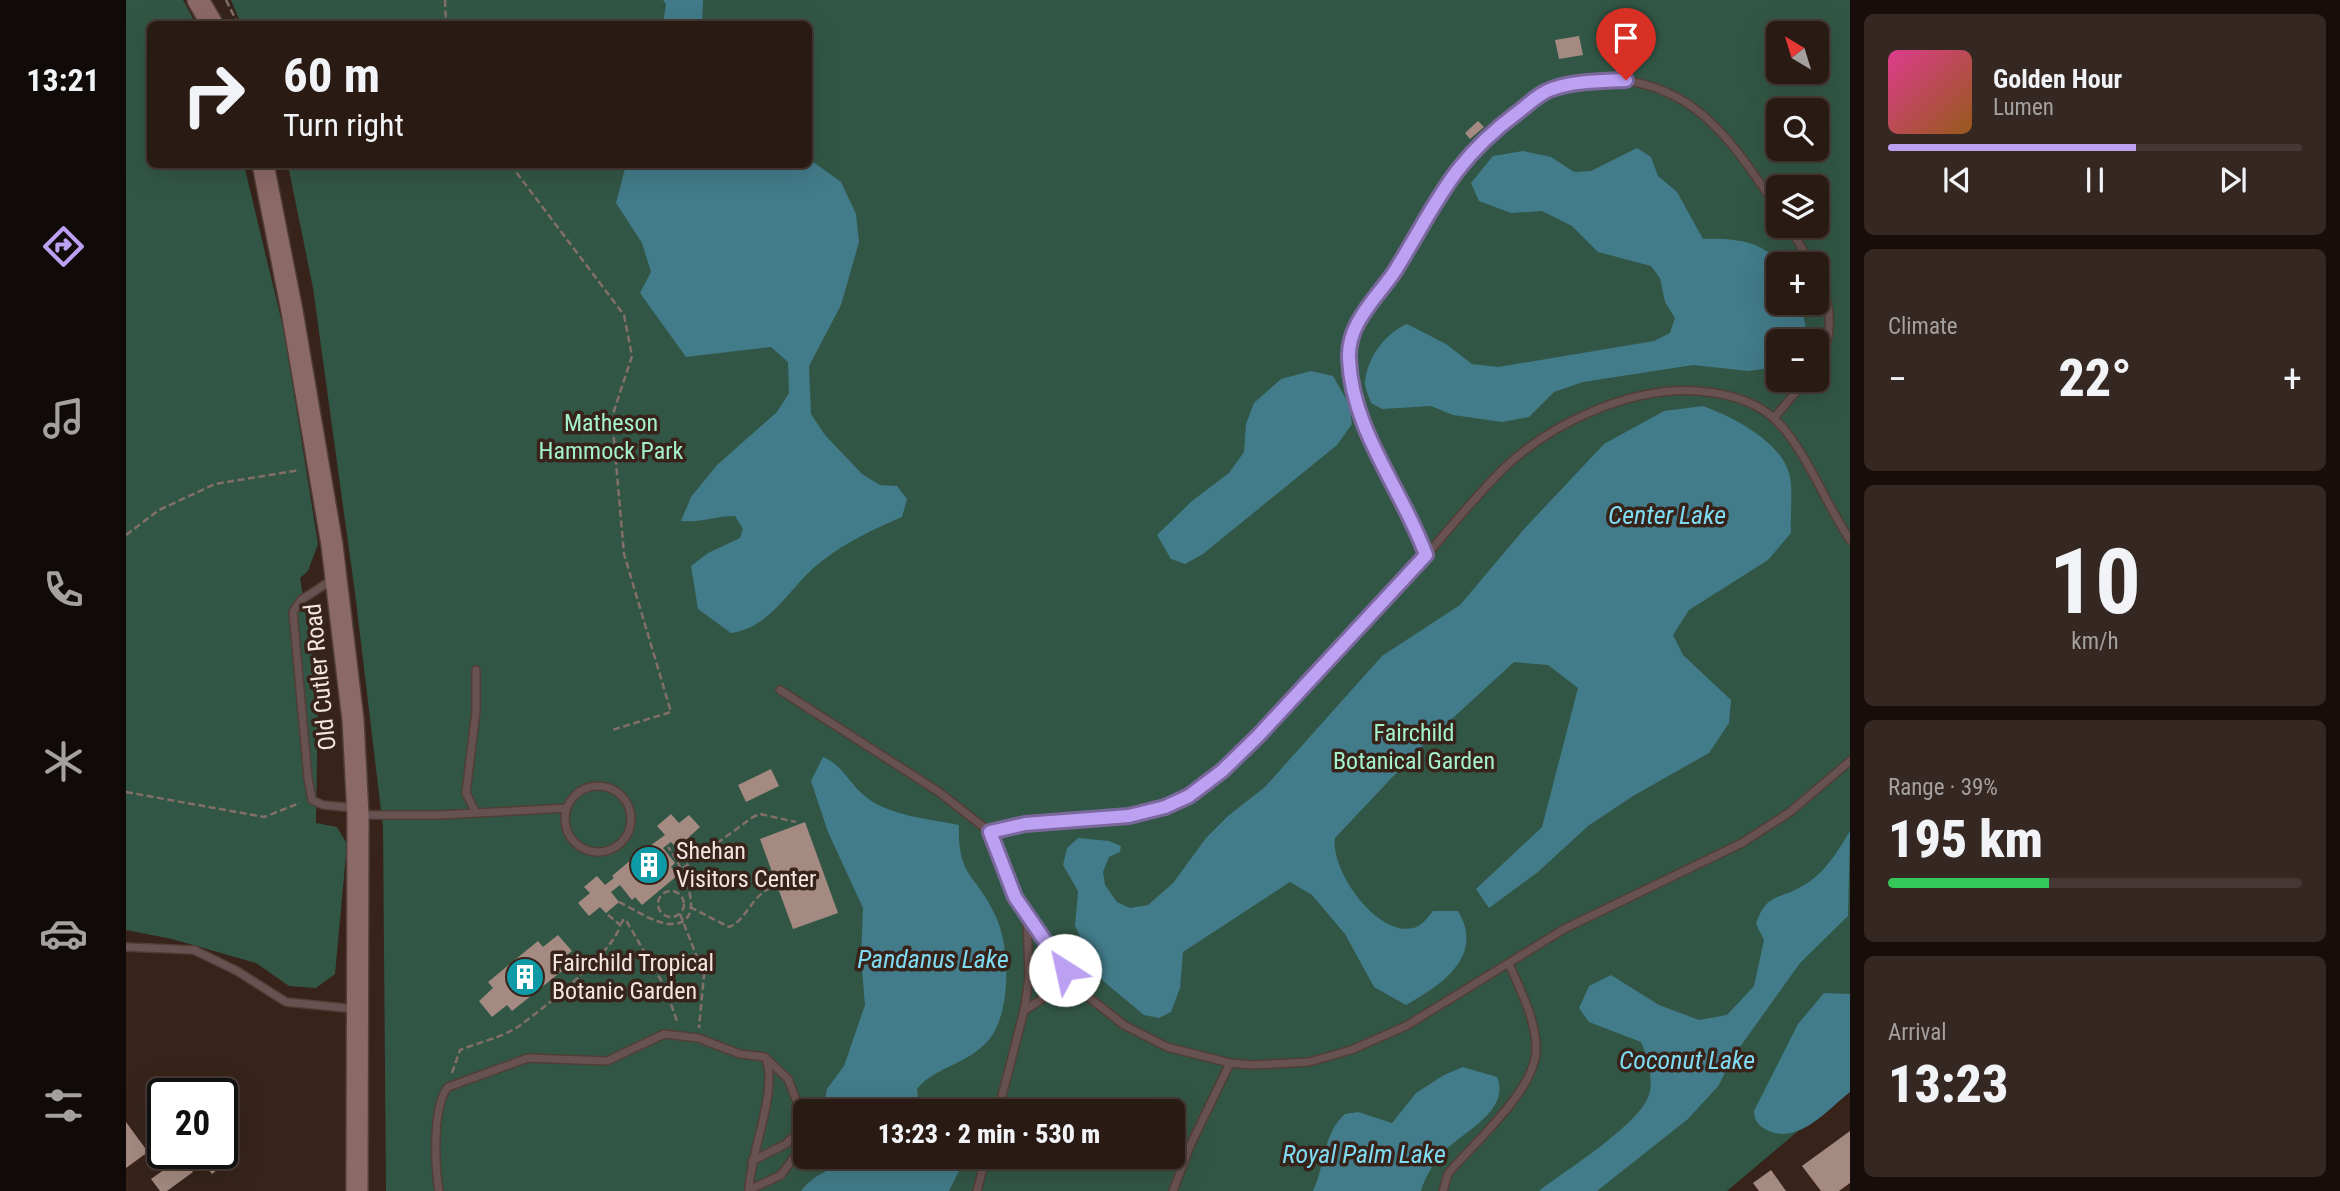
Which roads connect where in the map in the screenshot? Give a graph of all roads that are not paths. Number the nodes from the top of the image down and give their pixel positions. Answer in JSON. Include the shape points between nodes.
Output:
{"nodes":[{"id":1,"x":198,"y":0,"type":"edge"},
{"id":2,"x":210,"y":21,"type":"edge"},
{"id":3,"x":264,"y":168,"type":"edge"},
{"id":4,"x":1766,"y":193,"type":"edge"},
{"id":5,"x":1829,"y":314,"type":"edge"},
{"id":6,"x":1829,"y":333,"type":"edge"},
{"id":7,"x":1796,"y":392,"type":"edge"},
{"id":8,"x":1774,"y":418,"type":"junction"},
{"id":9,"x":1850,"y":540,"type":"edge"},
{"id":10,"x":1426,"y":555,"type":"junction"},
{"id":11,"x":336,"y":578,"type":"junction"},
{"id":12,"x":476,"y":670,"type":"dead end"},
{"id":13,"x":780,"y":690,"type":"dead end"},
{"id":14,"x":1850,"y":761,"type":"edge"},
{"id":15,"x":568,"y":808,"type":"junction"},
{"id":16,"x":358,"y":811,"type":"junction"},
{"id":17,"x":475,"y":811,"type":"junction"},
{"id":18,"x":990,"y":832,"type":"junction"},
{"id":19,"x":1027,"y":916,"type":"junction"},
{"id":20,"x":126,"y":947,"type":"edge"},
{"id":21,"x":1509,"y":964,"type":"junction"},
{"id":22,"x":1077,"y":988,"type":"junction"},
{"id":23,"x":359,"y":1009,"type":"junction"},
{"id":24,"x":1024,"y":1011,"type":"junction"},
{"id":25,"x":765,"y":1057,"type":"junction"},
{"id":26,"x":1230,"y":1063,"type":"junction"},
{"id":27,"x":796,"y":1099,"type":"edge"},
{"id":28,"x":1001,"y":1099,"type":"edge"},
{"id":29,"x":793,"y":1136,"type":"edge"},
{"id":30,"x":793,"y":1158,"type":"edge"},
{"id":31,"x":752,"y":1161,"type":"junction"},
{"id":32,"x":983,"y":1169,"type":"edge"},
{"id":33,"x":749,"y":1190,"type":"edge"},
{"id":34,"x":357,"y":1191,"type":"edge"},
{"id":35,"x":439,"y":1191,"type":"edge"},
{"id":36,"x":977,"y":1191,"type":"edge"},
{"id":37,"x":1173,"y":1191,"type":"edge"},
{"id":38,"x":1443,"y":1191,"type":"edge"}],
"edges":[{"from":1,"to":2,"type":"main road"},
{"from":3,"to":11,"type":"main road","name":"Old Cutler Road"},
{"from":4,"to":10,"type":"lane","via":[[1705,118],[1677,97],[1642,83],[1604,80],[1554,88],[1480,142],[1443,187],[1394,273],[1360,318],[1350,347],[1363,424],[1408,509]]},
{"from":5,"to":6,"type":"lane"},
{"from":7,"to":8,"type":"lane"},
{"from":8,"to":9,"type":"lane"},
{"from":8,"to":10,"type":"lane","via":[[1748,402],[1704,392],[1655,391],[1621,400],[1549,436],[1509,465]]},
{"from":10,"to":18,"type":"lane","via":[[1239,754],[1189,796],[1129,816],[1025,824]]},
{"from":11,"to":16,"type":"main road","name":"Old Cutler Road","via":[[353,720]]},
{"from":11,"to":16,"type":"lane","via":[[301,600],[293,612],[312,800]]},
{"from":12,"to":17,"type":"lane","via":[[466,793]]},
{"from":13,"to":18,"type":"lane","via":[[939,792]]},
{"from":14,"to":21,"type":"lane","via":[[1790,812],[1742,843],[1571,925]]},
{"from":15,"to":15,"type":"lane","via":[[567,830],[588,850],[615,847],[631,824],[626,801],[610,788],[590,787]]},
{"from":15,"to":17,"type":"lane"},
{"from":16,"to":17,"type":"lane"},
{"from":16,"to":23,"type":"main road","name":"Old Cutler Road"},
{"from":18,"to":19,"type":"lane"},
{"from":19,"to":22,"type":"lane"},
{"from":19,"to":24,"type":"lane","via":[[1029,978]]},
{"from":20,"to":23,"type":"lane","via":[[194,950],[286,1002]]},
{"from":21,"to":26,"type":"lane","via":[[1422,1017],[1351,1050],[1294,1063]]},
{"from":21,"to":38,"type":"lane","via":[[1533,1031],[1534,1063],[1519,1091],[1448,1174]]},
{"from":22,"to":24,"type":"lane","via":[[1049,994]]},
{"from":22,"to":26,"type":"lane","via":[[1124,1025],[1167,1047]]},
{"from":23,"to":34,"type":"main road","name":"Old Cutler Road"},
{"from":24,"to":28,"type":"lane"},
{"from":25,"to":27,"type":"lane","via":[[788,1079]]},
{"from":25,"to":31,"type":"lane","via":[[769,1086]]},
{"from":25,"to":35,"type":"lane","via":[[740,1054],[698,1038],[660,1035],[607,1061],[532,1058],[451,1085],[439,1113]]},
{"from":26,"to":37,"type":"lane"},
{"from":29,"to":31,"type":"lane"},
{"from":30,"to":33,"type":"lane","via":[[781,1175]]},
{"from":31,"to":33,"type":"lane"},
{"from":32,"to":36,"type":"lane"}]}
